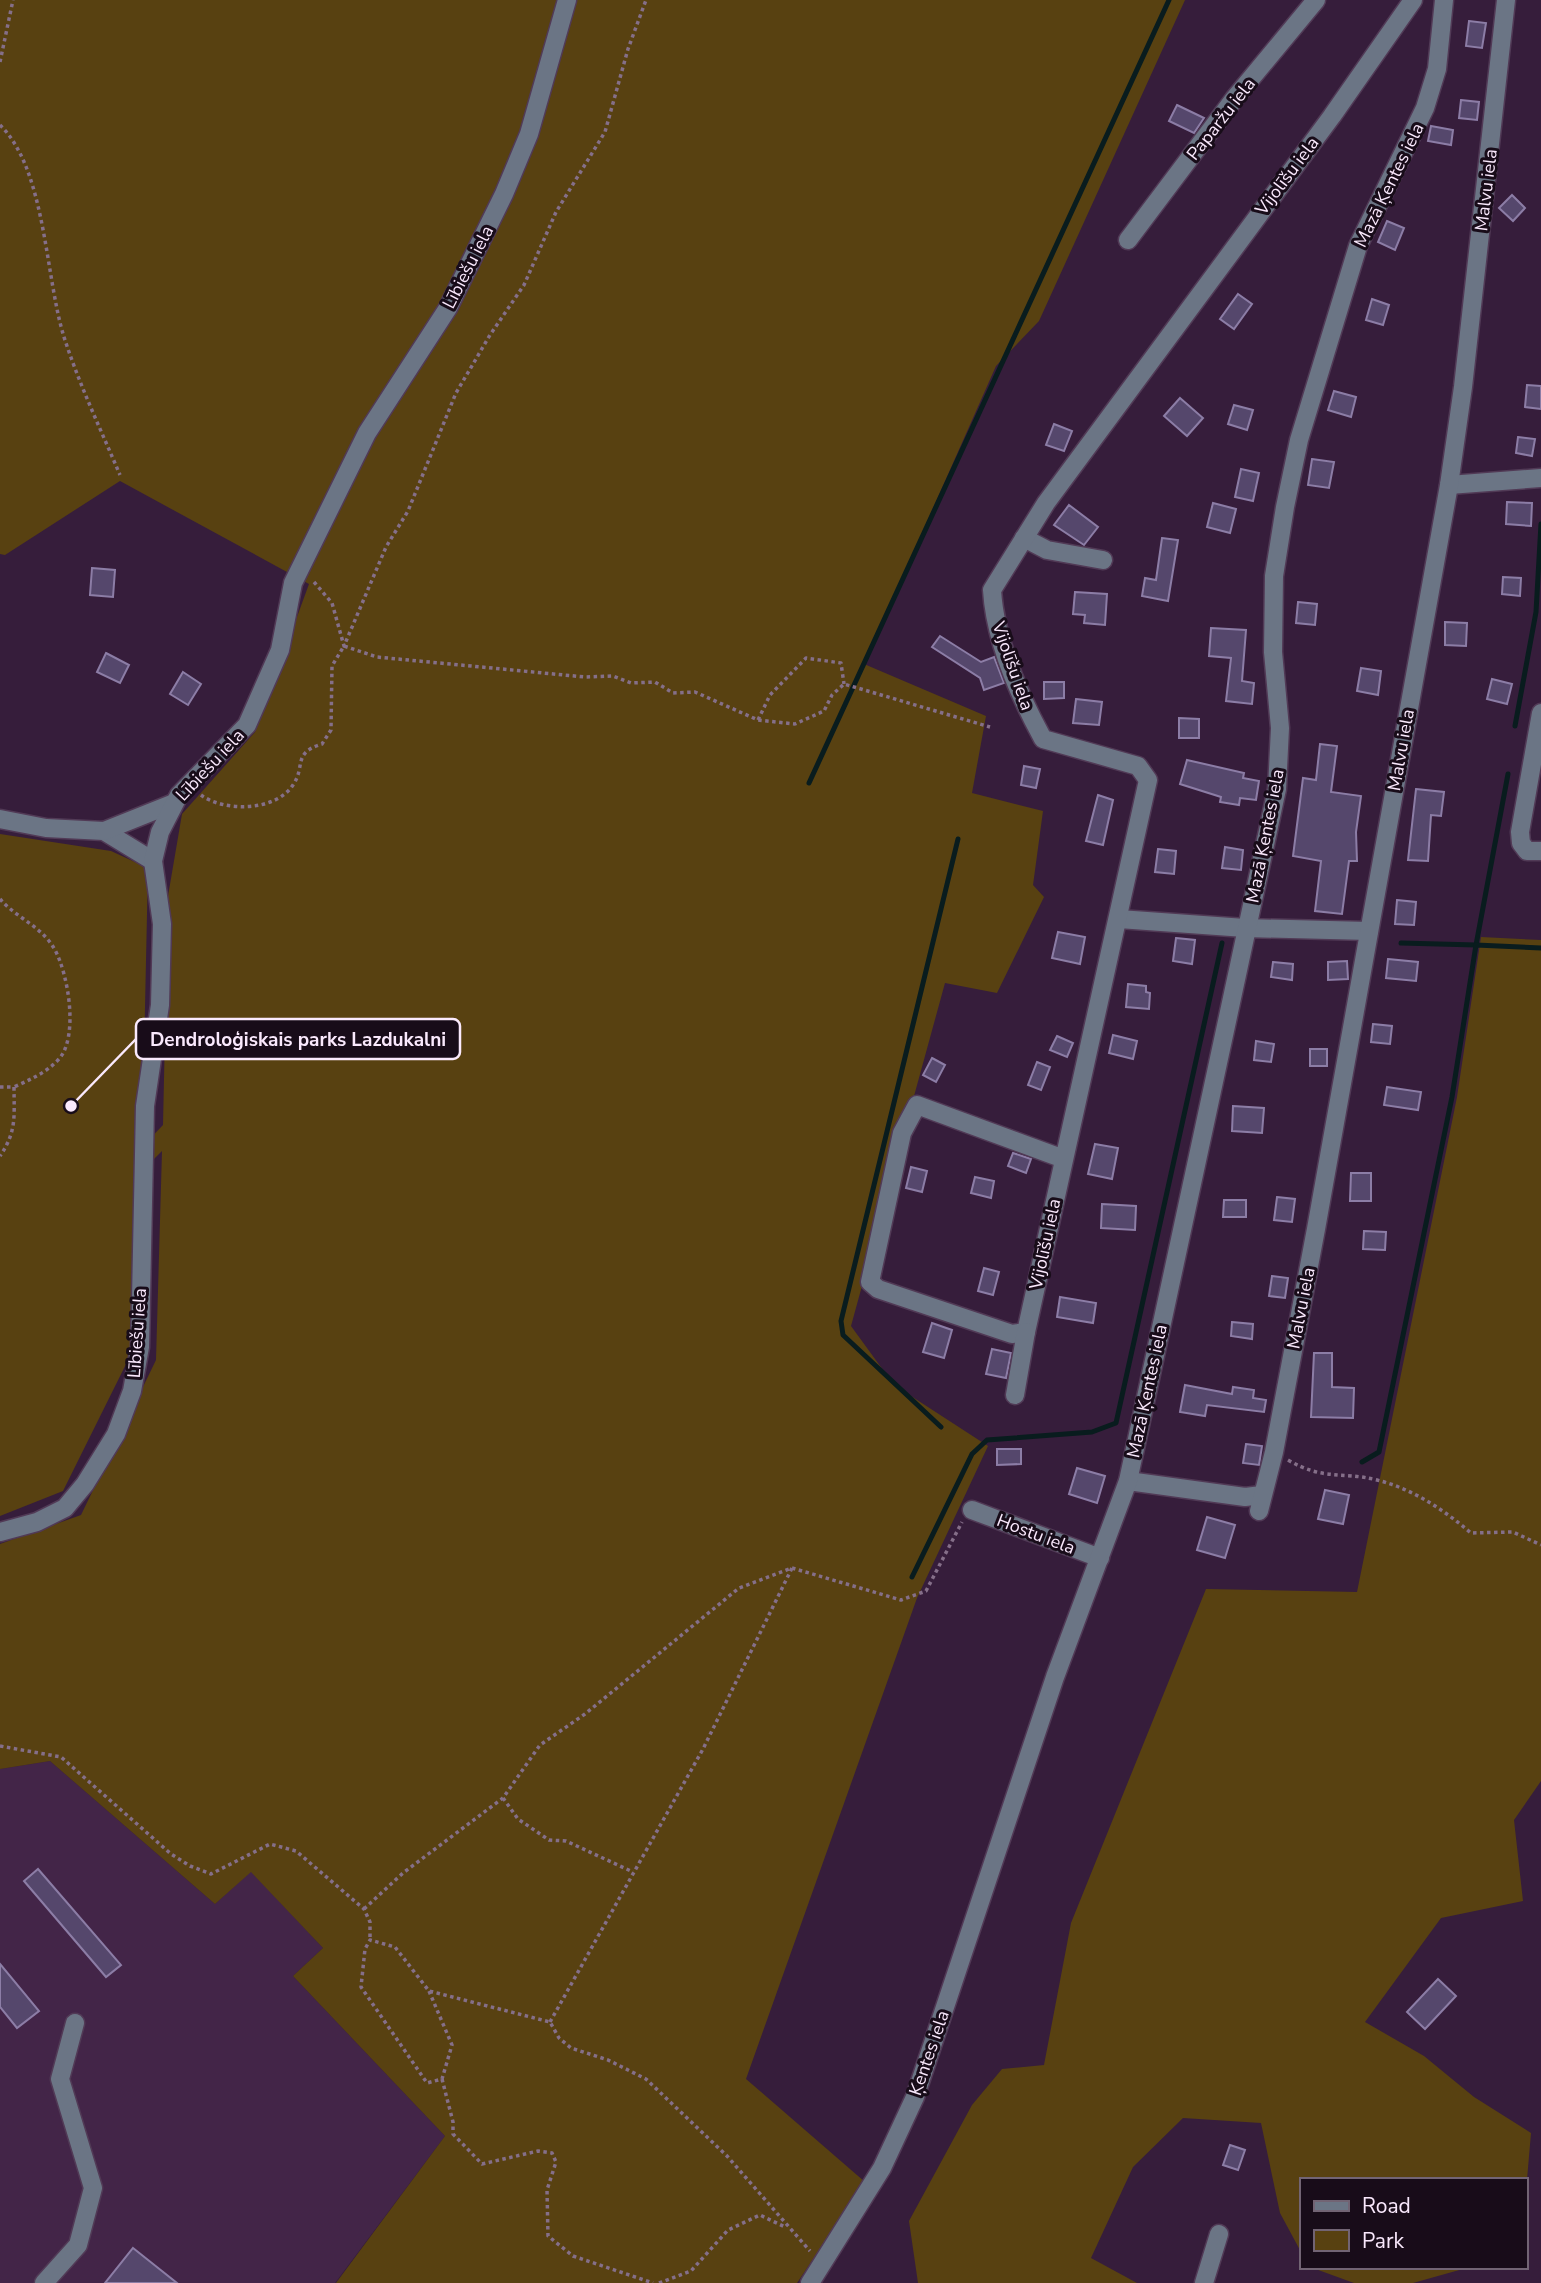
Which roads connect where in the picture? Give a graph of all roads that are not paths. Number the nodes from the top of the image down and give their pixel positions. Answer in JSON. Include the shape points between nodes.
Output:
{"nodes":[{"id":1,"x":567,"y":0,"type":"edge"},
{"id":2,"x":1316,"y":0,"type":"edge"},
{"id":3,"x":1413,"y":0,"type":"edge"},
{"id":4,"x":1444,"y":0,"type":"edge"},
{"id":5,"x":1506,"y":0,"type":"edge"},
{"id":6,"x":1128,"y":240,"type":"dead end"},
{"id":7,"x":1541,"y":478,"type":"edge"},
{"id":8,"x":1449,"y":485,"type":"junction"},
{"id":9,"x":1024,"y":538,"type":"junction"},
{"id":10,"x":1103,"y":560,"type":"dead end"},
{"id":11,"x":1541,"y":713,"type":"edge"},
{"id":12,"x":174,"y":803,"type":"junction"},
{"id":13,"x":0,"y":819,"type":"edge"},
{"id":14,"x":104,"y":831,"type":"junction"},
{"id":15,"x":1541,"y":851,"type":"edge"},
{"id":16,"x":153,"y":861,"type":"junction"},
{"id":17,"x":1119,"y":919,"type":"junction"},
{"id":18,"x":1245,"y":928,"type":"junction"},
{"id":19,"x":1369,"y":931,"type":"junction"},
{"id":20,"x":1063,"y":1159,"type":"junction"},
{"id":21,"x":1026,"y":1332,"type":"junction"},
{"id":22,"x":1015,"y":1395,"type":"dead end"},
{"id":23,"x":1128,"y":1481,"type":"junction"},
{"id":24,"x":972,"y":1510,"type":"road end"},
{"id":25,"x":0,"y":1532,"type":"edge"},
{"id":26,"x":1100,"y":1558,"type":"junction"},
{"id":27,"x":1013,"y":1807,"type":"joint"},
{"id":28,"x":75,"y":2023,"type":"dead end"},
{"id":29,"x":1219,"y":2234,"type":"dead end"},
{"id":30,"x":44,"y":2283,"type":"edge"},
{"id":31,"x":810,"y":2283,"type":"edge"},
{"id":32,"x":1204,"y":2283,"type":"edge"}],
"edges":[{"from":1,"to":12,"type":"street","name":"Lībiešu iela","via":[[529,134],[505,194],[448,308],[368,433],[293,583],[280,650],[247,724]]},
{"from":2,"to":6,"type":"street","name":"Paparžu iela","via":[[1234,99]]},
{"from":3,"to":9,"type":"street","name":"Vijolīšu iela"},
{"from":4,"to":18,"type":"street","name":"Mazā Ķentes iela","via":[[1437,69],[1426,108],[1358,246],[1288,493],[1274,576],[1280,761]]},
{"from":5,"to":8,"type":"street","name":"Malvu iela"},
{"from":7,"to":8,"type":"street"},
{"from":8,"to":19,"type":"street","name":"Malvu iela"},
{"from":9,"to":10,"type":"street","via":[[1047,550]]},
{"from":9,"to":17,"type":"street","name":"Vijolīšu iela","via":[[992,590],[993,608],[1037,729],[1043,739],[1138,766],[1148,780]]},
{"from":11,"to":15,"type":"street","via":[[1520,831],[1527,851]]},
{"from":12,"to":14,"type":"street"},
{"from":12,"to":16,"type":"street","name":"Lībiešu iela"},
{"from":13,"to":14,"type":"street","via":[[46,828]]},
{"from":14,"to":16,"type":"street"},
{"from":16,"to":25,"type":"street","name":"Lībiešu iela","via":[[162,924],[160,1004],[145,1106],[140,1347],[132,1391],[116,1434],[65,1508]]},
{"from":17,"to":18,"type":"street"},
{"from":17,"to":20,"type":"street","name":"Vijolīšu iela"},
{"from":18,"to":19,"type":"street"},
{"from":18,"to":23,"type":"street","name":"Mazā Ķentes iela"},
{"from":19,"to":23,"type":"street","name":"Malvu iela","via":[[1261,1503]]},
{"from":20,"to":21,"type":"street","name":"Vijolīšu iela"},
{"from":20,"to":21,"type":"street","via":[[917,1105],[902,1133],[870,1282],[878,1289],[1012,1334]]},
{"from":21,"to":22,"type":"street","name":"Vijolīšu iela"},
{"from":23,"to":26,"type":"street","name":"Mazā Ķentes iela"},
{"from":24,"to":26,"type":"street","name":"Hostu iela"},
{"from":26,"to":27,"type":"street","name":"Mazā Ķentes iela"},
{"from":27,"to":31,"type":"street","name":"Ķentes iela","via":[[897,2139]]},
{"from":28,"to":30,"type":"street","via":[[60,2079],[93,2188],[78,2245]]},
{"from":29,"to":32,"type":"street"}]}
